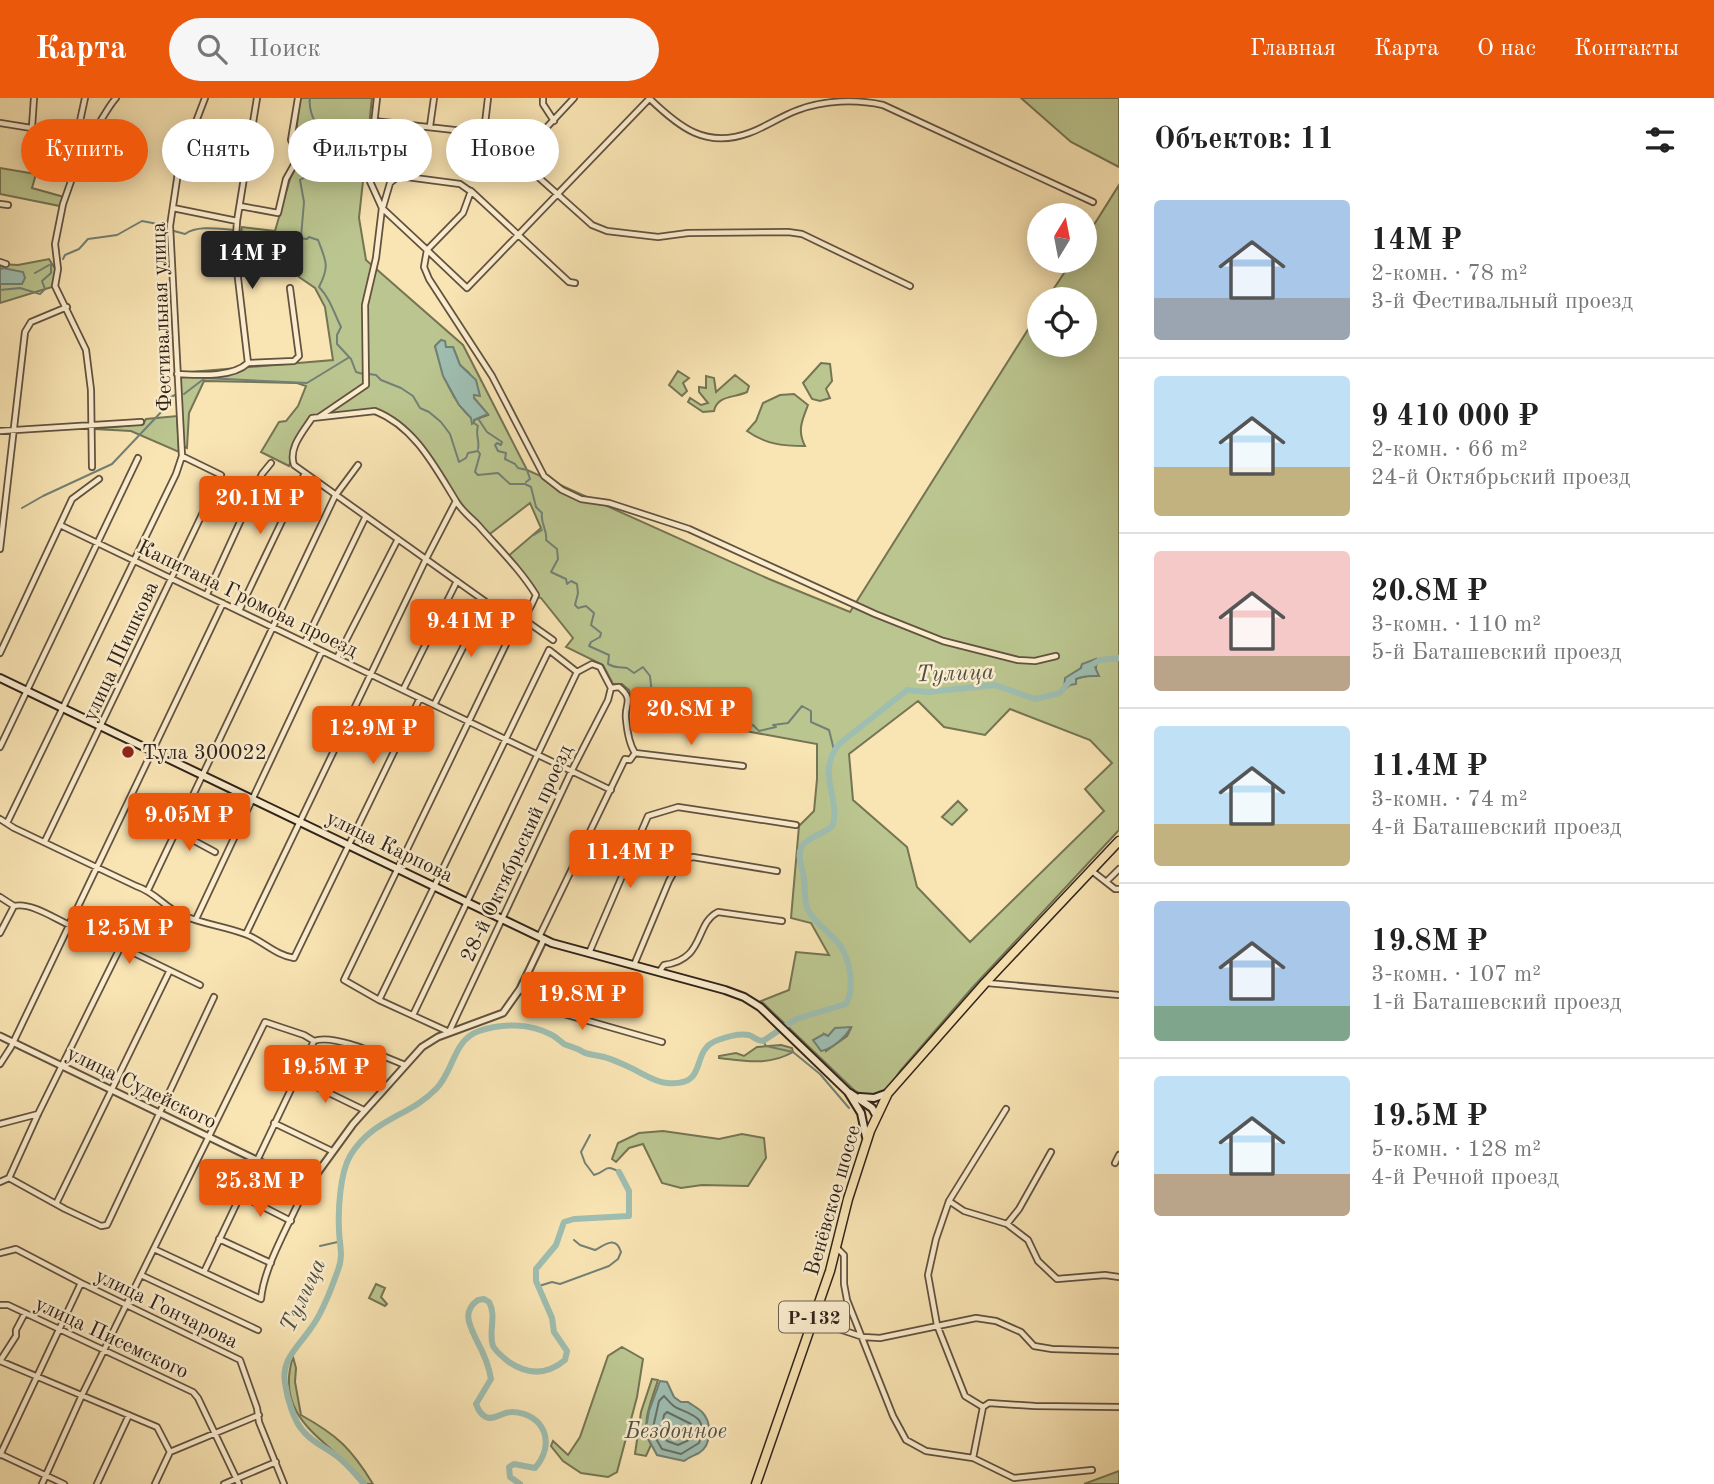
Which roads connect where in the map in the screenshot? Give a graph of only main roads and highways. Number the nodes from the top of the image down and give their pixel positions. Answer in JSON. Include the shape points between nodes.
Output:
{"nodes":[{"id":1,"x":0,"y":678,"type":"edge"},
{"id":2,"x":1119,"y":841,"type":"edge"},
{"id":3,"x":888,"y":1093,"type":"junction"},
{"id":4,"x":852,"y":1094,"type":"junction"},
{"id":5,"x":861,"y":1113,"type":"junction"},
{"id":6,"x":876,"y":1115,"type":"junction"},
{"id":7,"x":864,"y":1147,"type":"junction"},
{"id":8,"x":756,"y":1484,"type":"edge"}],
"edges":[{"from":1,"to":4,"type":"main road","name":"улица Карпова","via":[[542,938],[736,993],[773,1018]]},
{"from":2,"to":3,"type":"main road","name":"Венёвское шоссе","number":"Р-132"},
{"from":3,"to":4,"type":"main road","via":[[874,1098]]},
{"from":3,"to":6,"type":"main road","name":"Венёвское шоссе","number":"Р-132"},
{"from":4,"to":5,"type":"main road"},
{"from":4,"to":6,"type":"main road"},
{"from":5,"to":6,"type":"main road"},
{"from":5,"to":7,"type":"main road"},
{"from":6,"to":7,"type":"main road","name":"Венёвское шоссе","number":"Р-132"},
{"from":7,"to":8,"type":"main road","name":"Венёвское шоссе","number":"Р-132","via":[[817,1309]]}]}
